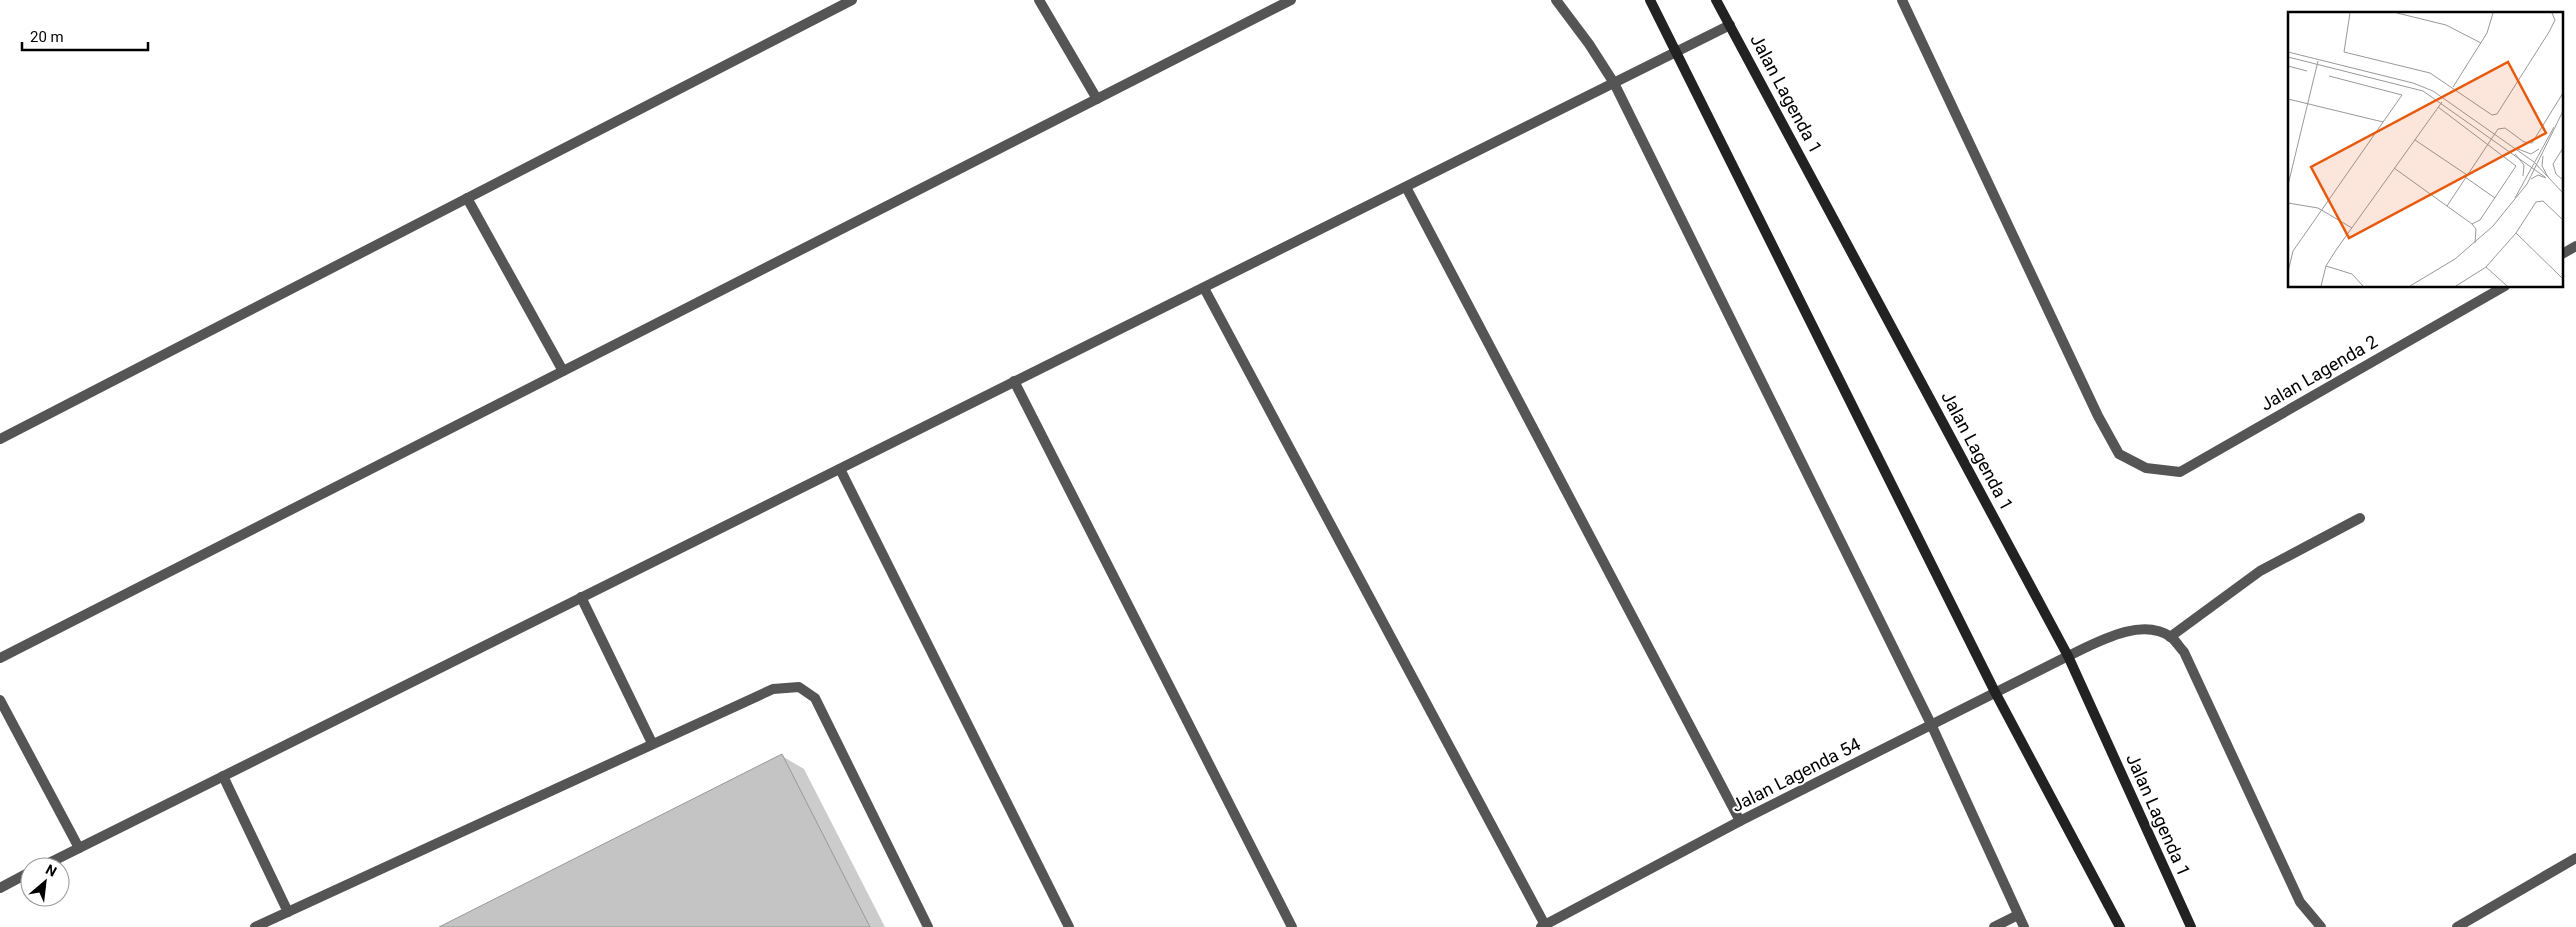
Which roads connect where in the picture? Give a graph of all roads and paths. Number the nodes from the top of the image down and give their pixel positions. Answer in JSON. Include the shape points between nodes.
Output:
{"nodes":[{"id":1,"x":852,"y":0,"type":"edge"},
{"id":2,"x":1039,"y":0,"type":"edge"},
{"id":3,"x":1291,"y":0,"type":"edge"},
{"id":4,"x":1556,"y":0,"type":"edge"},
{"id":5,"x":1650,"y":0,"type":"edge"},
{"id":6,"x":1716,"y":0,"type":"edge"},
{"id":7,"x":1902,"y":0,"type":"edge"},
{"id":8,"x":1730,"y":25,"type":"junction"},
{"id":9,"x":1675,"y":53,"type":"junction"},
{"id":10,"x":1614,"y":83,"type":"junction"},
{"id":11,"x":1097,"y":99,"type":"junction"},
{"id":12,"x":1406,"y":187,"type":"junction"},
{"id":13,"x":466,"y":198,"type":"junction"},
{"id":14,"x":2576,"y":246,"type":"edge"},
{"id":15,"x":2564,"y":253,"type":"edge"},
{"id":16,"x":1204,"y":288,"type":"junction"},
{"id":17,"x":2502,"y":288,"type":"edge"},
{"id":18,"x":563,"y":371,"type":"junction"},
{"id":19,"x":1014,"y":381,"type":"junction"},
{"id":20,"x":0,"y":439,"type":"edge"},
{"id":21,"x":840,"y":469,"type":"junction"},
{"id":22,"x":2360,"y":518,"type":"dead end"},
{"id":23,"x":581,"y":598,"type":"junction"},
{"id":24,"x":2170,"y":637,"type":"junction"},
{"id":25,"x":2068,"y":656,"type":"junction"},
{"id":26,"x":0,"y":658,"type":"edge"},
{"id":27,"x":1995,"y":692,"type":"junction"},
{"id":28,"x":0,"y":700,"type":"edge"},
{"id":29,"x":1931,"y":724,"type":"junction"},
{"id":30,"x":652,"y":743,"type":"junction"},
{"id":31,"x":223,"y":776,"type":"junction"},
{"id":32,"x":1740,"y":821,"type":"junction"},
{"id":33,"x":79,"y":848,"type":"junction"},
{"id":34,"x":61,"y":857,"type":"edge"},
{"id":35,"x":2576,"y":858,"type":"edge"},
{"id":36,"x":20,"y":877,"type":"edge"},
{"id":37,"x":0,"y":888,"type":"edge"},
{"id":38,"x":288,"y":912,"type":"junction"},
{"id":39,"x":2018,"y":915,"type":"junction"},
{"id":40,"x":1543,"y":926,"type":"edge"},
{"id":41,"x":256,"y":927,"type":"edge"},
{"id":42,"x":928,"y":927,"type":"edge"},
{"id":43,"x":1070,"y":927,"type":"edge"},
{"id":44,"x":1292,"y":927,"type":"edge"},
{"id":45,"x":1994,"y":927,"type":"edge"},
{"id":46,"x":2024,"y":927,"type":"edge"},
{"id":47,"x":2120,"y":927,"type":"edge"},
{"id":48,"x":2191,"y":927,"type":"edge"},
{"id":49,"x":2321,"y":927,"type":"edge"},
{"id":50,"x":2458,"y":927,"type":"edge"}],
"edges":[{"from":1,"to":13,"type":"street"},
{"from":2,"to":11,"type":"street"},
{"from":3,"to":11,"type":"street"},
{"from":4,"to":10,"type":"street"},
{"from":5,"to":9,"type":"street"},
{"from":6,"to":8,"type":"street","name":"Jalan Lagenda 1"},
{"from":7,"to":17,"type":"street","name":"Jalan Lagenda 2","via":[[2098,416],[2119,454],[2146,468],[2180,472]]},
{"from":8,"to":9,"type":"street"},
{"from":8,"to":25,"type":"street","name":"Jalan Lagenda 1"},
{"from":9,"to":10,"type":"street"},
{"from":9,"to":27,"type":"street"},
{"from":10,"to":12,"type":"street"},
{"from":10,"to":29,"type":"street"},
{"from":11,"to":18,"type":"street"},
{"from":12,"to":16,"type":"street"},
{"from":12,"to":32,"type":"street"},
{"from":13,"to":18,"type":"street"},
{"from":13,"to":20,"type":"street"},
{"from":14,"to":15,"type":"street"},
{"from":16,"to":19,"type":"street"},
{"from":16,"to":40,"type":"street"},
{"from":18,"to":26,"type":"street"},
{"from":19,"to":21,"type":"street"},
{"from":19,"to":44,"type":"street"},
{"from":21,"to":23,"type":"street"},
{"from":21,"to":43,"type":"street"},
{"from":22,"to":24,"type":"street","via":[[2260,571]]},
{"from":23,"to":30,"type":"street"},
{"from":23,"to":31,"type":"street"},
{"from":24,"to":25,"type":"street","name":"Jalan Lagenda 54","via":[[2143,629],[2111,635]]},
{"from":24,"to":49,"type":"street","via":[[2184,652],[2300,902]]},
{"from":25,"to":27,"type":"street","name":"Jalan Lagenda 54"},
{"from":25,"to":48,"type":"street","name":"Jalan Lagenda 1"},
{"from":27,"to":29,"type":"street","name":"Jalan Lagenda 54"},
{"from":27,"to":47,"type":"street"},
{"from":28,"to":33,"type":"street"},
{"from":29,"to":32,"type":"street","name":"Jalan Lagenda 54"},
{"from":29,"to":39,"type":"street"},
{"from":30,"to":38,"type":"street"},
{"from":30,"to":42,"type":"street","via":[[773,689],[799,687],[815,698]]},
{"from":31,"to":33,"type":"street"},
{"from":31,"to":38,"type":"street"},
{"from":32,"to":40,"type":"street","name":"Jalan Lagenda 54"},
{"from":33,"to":34,"type":"street"},
{"from":35,"to":50,"type":"street"},
{"from":36,"to":37,"type":"street"},
{"from":38,"to":41,"type":"street"},
{"from":39,"to":45,"type":"street"},
{"from":39,"to":46,"type":"street"}]}
